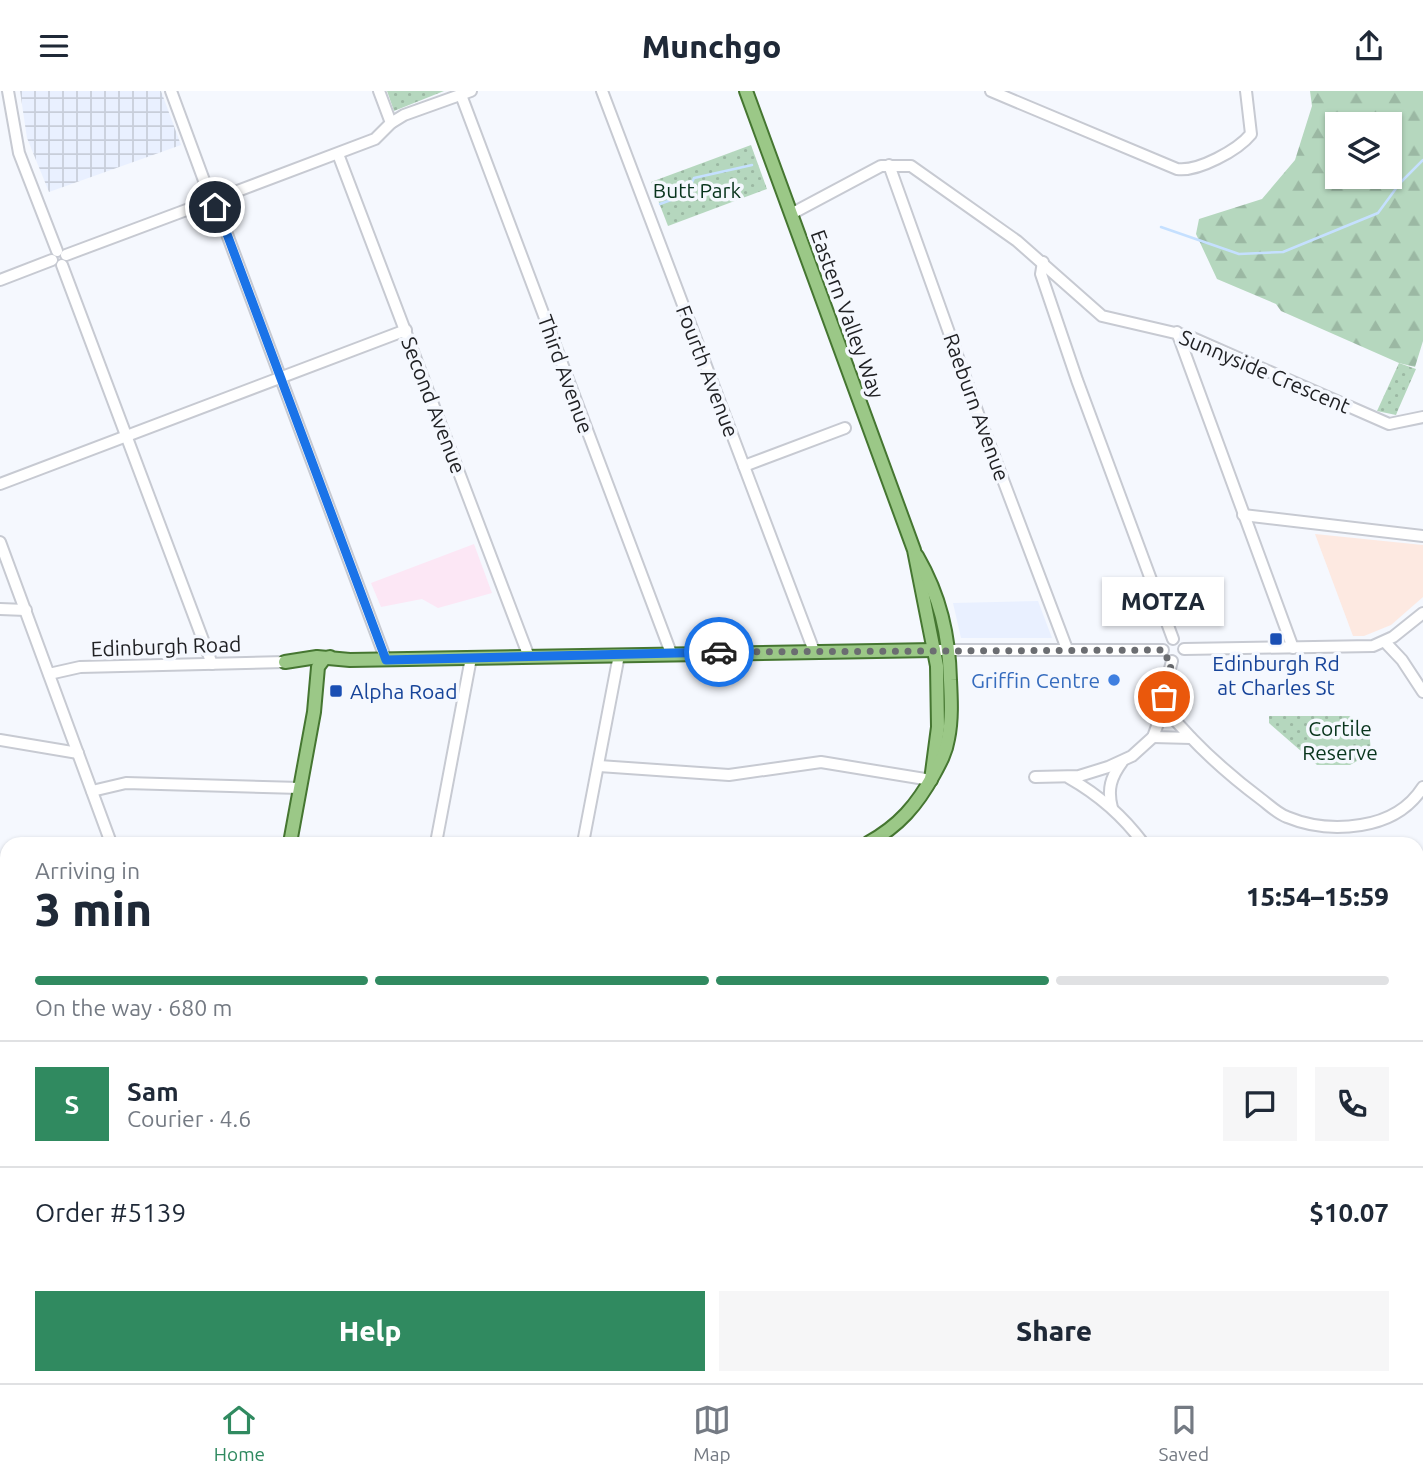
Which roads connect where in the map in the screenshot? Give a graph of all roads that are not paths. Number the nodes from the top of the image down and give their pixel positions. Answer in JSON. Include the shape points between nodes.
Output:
{"nodes":[{"id":1,"x":8,"y":91,"type":"edge"},
{"id":2,"x":171,"y":91,"type":"edge"},
{"id":3,"x":379,"y":91,"type":"edge"},
{"id":4,"x":602,"y":91,"type":"edge"},
{"id":5,"x":746,"y":91,"type":"edge"},
{"id":6,"x":991,"y":91,"type":"edge"},
{"id":7,"x":1246,"y":91,"type":"edge"},
{"id":8,"x":466,"y":93,"type":"edge"},
{"id":9,"x":391,"y":123,"type":"junction"},
{"id":10,"x":338,"y":154,"type":"junction"},
{"id":11,"x":889,"y":165,"type":"junction"},
{"id":12,"x":212,"y":200,"type":"junction"},
{"id":13,"x":791,"y":213,"type":"junction"},
{"id":14,"x":59,"y":258,"type":"junction"},
{"id":15,"x":1043,"y":262,"type":"junction"},
{"id":16,"x":0,"y":280,"type":"edge"},
{"id":17,"x":406,"y":330,"type":"junction"},
{"id":18,"x":1177,"y":332,"type":"junction"},
{"id":19,"x":279,"y":378,"type":"junction"},
{"id":20,"x":1423,"y":417,"type":"edge"},
{"id":21,"x":845,"y":428,"type":"dead end"},
{"id":22,"x":126,"y":436,"type":"junction"},
{"id":23,"x":744,"y":466,"type":"junction"},
{"id":24,"x":0,"y":484,"type":"edge"},
{"id":25,"x":1243,"y":515,"type":"junction"},
{"id":26,"x":1423,"y":536,"type":"edge"},
{"id":27,"x":0,"y":542,"type":"edge"},
{"id":28,"x":914,"y":550,"type":"junction"},
{"id":29,"x":0,"y":608,"type":"edge"},
{"id":30,"x":26,"y":610,"type":"junction"},
{"id":31,"x":1423,"y":613,"type":"edge"},
{"id":32,"x":1174,"y":639,"type":"junction"},
{"id":33,"x":1385,"y":642,"type":"junction"},
{"id":34,"x":1293,"y":648,"type":"junction"},
{"id":35,"x":1067,"y":649,"type":"junction"},
{"id":36,"x":1184,"y":649,"type":"junction"},
{"id":37,"x":934,"y":650,"type":"junction"},
{"id":38,"x":949,"y":650,"type":"junction"},
{"id":39,"x":1163,"y":650,"type":"junction"},
{"id":40,"x":814,"y":651,"type":"junction"},
{"id":41,"x":671,"y":653,"type":"junction"},
{"id":42,"x":619,"y":655,"type":"junction"},
{"id":43,"x":529,"y":657,"type":"junction"},
{"id":44,"x":471,"y":658,"type":"junction"},
{"id":45,"x":386,"y":660,"type":"junction"},
{"id":46,"x":336,"y":661,"type":"junction"},
{"id":47,"x":1172,"y":661,"type":"junction"},
{"id":48,"x":285,"y":662,"type":"junction"},
{"id":49,"x":301,"y":663,"type":"junction"},
{"id":50,"x":212,"y":664,"type":"junction"},
{"id":51,"x":49,"y":674,"type":"junction"},
{"id":52,"x":317,"y":677,"type":"junction"},
{"id":53,"x":1423,"y":692,"type":"edge"},
{"id":54,"x":1164,"y":707,"type":"junction"},
{"id":55,"x":1153,"y":737,"type":"junction"},
{"id":56,"x":1191,"y":738,"type":"junction"},
{"id":57,"x":0,"y":740,"type":"edge"},
{"id":58,"x":78,"y":753,"type":"junction"},
{"id":59,"x":1122,"y":762,"type":"junction"},
{"id":60,"x":599,"y":766,"type":"junction"},
{"id":61,"x":1035,"y":777,"type":"dead end"},
{"id":62,"x":1069,"y":778,"type":"junction"},
{"id":63,"x":931,"y":780,"type":"junction"},
{"id":64,"x":1423,"y":787,"type":"edge"},
{"id":65,"x":300,"y":788,"type":"junction"},
{"id":66,"x":92,"y":791,"type":"junction"},
{"id":67,"x":1112,"y":808,"type":"junction"},
{"id":68,"x":109,"y":837,"type":"edge"},
{"id":69,"x":291,"y":837,"type":"edge"},
{"id":70,"x":437,"y":837,"type":"edge"},
{"id":71,"x":584,"y":837,"type":"edge"},
{"id":72,"x":877,"y":837,"type":"edge"},
{"id":73,"x":1138,"y":837,"type":"edge"}],
"edges":[{"from":1,"to":14,"type":"street","via":[[19,153]]},
{"from":2,"to":12,"type":"street"},
{"from":3,"to":9,"type":"street"},
{"from":4,"to":23,"type":"street","name":"Fourth Avenue"},
{"from":5,"to":13,"type":"main road","name":"Eastern Valley Way"},
{"from":6,"to":7,"type":"street","via":[[1187,171],[1230,151],[1251,134]]},
{"from":8,"to":9,"type":"street"},
{"from":8,"to":41,"type":"street","name":"Third Avenue"},
{"from":9,"to":10,"type":"street","via":[[375,139]]},
{"from":10,"to":12,"type":"street"},
{"from":10,"to":17,"type":"street","name":"Second Avenue"},
{"from":11,"to":13,"type":"street"},
{"from":11,"to":15,"type":"street","name":"Sunnyside Crescent","via":[[917,170]]},
{"from":11,"to":35,"type":"street","name":"Raeburn Avenue"},
{"from":12,"to":14,"type":"street"},
{"from":12,"to":19,"type":"street"},
{"from":13,"to":28,"type":"main road","name":"Eastern Valley Way"},
{"from":14,"to":16,"type":"street"},
{"from":14,"to":22,"type":"street"},
{"from":15,"to":18,"type":"street","name":"Sunnyside Crescent","via":[[1102,316]]},
{"from":15,"to":32,"type":"street","via":[[1041,274],[1077,380]]},
{"from":17,"to":19,"type":"street"},
{"from":17,"to":43,"type":"street","name":"Second Avenue"},
{"from":18,"to":20,"type":"street","name":"Sunnyside Crescent","via":[[1377,420],[1389,424]]},
{"from":18,"to":25,"type":"street"},
{"from":19,"to":22,"type":"street"},
{"from":19,"to":45,"type":"street"},
{"from":21,"to":23,"type":"street"},
{"from":22,"to":24,"type":"street"},
{"from":22,"to":50,"type":"street"},
{"from":23,"to":40,"type":"street","name":"Fourth Avenue"},
{"from":25,"to":26,"type":"street"},
{"from":25,"to":34,"type":"street"},
{"from":27,"to":30,"type":"street"},
{"from":28,"to":37,"type":"main road","name":"Eastern Valley Way"},
{"from":28,"to":38,"type":"main road","name":"Eastern Valley Way","via":[[939,600]]},
{"from":29,"to":30,"type":"street"},
{"from":30,"to":51,"type":"street"},
{"from":31,"to":33,"type":"street"},
{"from":32,"to":36,"type":"street"},
{"from":32,"to":39,"type":"street"},
{"from":33,"to":34,"type":"street"},
{"from":33,"to":53,"type":"street"},
{"from":34,"to":36,"type":"street"},
{"from":35,"to":38,"type":"street"},
{"from":35,"to":39,"type":"street"},
{"from":36,"to":47,"type":"street","via":[[1181,658]]},
{"from":37,"to":38,"type":"street"},
{"from":37,"to":40,"type":"main road"},
{"from":37,"to":63,"type":"main road","name":"Eastern Valley Way","via":[[938,727]]},
{"from":38,"to":63,"type":"main road","name":"Eastern Valley Way","via":[[948,741]]},
{"from":39,"to":47,"type":"street"},
{"from":40,"to":41,"type":"main road"},
{"from":41,"to":42,"type":"main road"},
{"from":42,"to":43,"type":"main road"},
{"from":42,"to":60,"type":"street"},
{"from":43,"to":44,"type":"main road"},
{"from":44,"to":45,"type":"main road"},
{"from":44,"to":70,"type":"street"},
{"from":45,"to":46,"type":"main road"},
{"from":46,"to":48,"type":"main road"},
{"from":46,"to":49,"type":"main road"},
{"from":46,"to":52,"type":"main road"},
{"from":46,"to":52,"type":"main road","via":[[318,667]]},
{"from":47,"to":54,"type":"street"},
{"from":48,"to":49,"type":"main road"},
{"from":48,"to":50,"type":"street","name":"Edinburgh Road"},
{"from":49,"to":52,"type":"main road","via":[[312,667]]},
{"from":50,"to":51,"type":"street","name":"Edinburgh Road","via":[[80,667]]},
{"from":51,"to":58,"type":"street"},
{"from":52,"to":65,"type":"main road"},
{"from":54,"to":55,"type":"street"},
{"from":54,"to":56,"type":"street"},
{"from":55,"to":56,"type":"street"},
{"from":55,"to":59,"type":"street"},
{"from":56,"to":64,"type":"street","via":[[1285,817],[1311,824],[1348,827],[1374,823],[1407,807]]},
{"from":57,"to":58,"type":"street"},
{"from":58,"to":66,"type":"street"},
{"from":59,"to":62,"type":"street"},
{"from":59,"to":67,"type":"street","via":[[1110,782]]},
{"from":60,"to":63,"type":"street","via":[[729,775],[821,762]]},
{"from":60,"to":71,"type":"street"},
{"from":61,"to":62,"type":"street"},
{"from":62,"to":67,"type":"street"},
{"from":63,"to":72,"type":"main road","name":"Eastern Valley Way","via":[[902,820]]},
{"from":65,"to":66,"type":"street","via":[[126,783]]},
{"from":65,"to":69,"type":"main road"},
{"from":66,"to":68,"type":"street"},
{"from":67,"to":73,"type":"street"}]}
